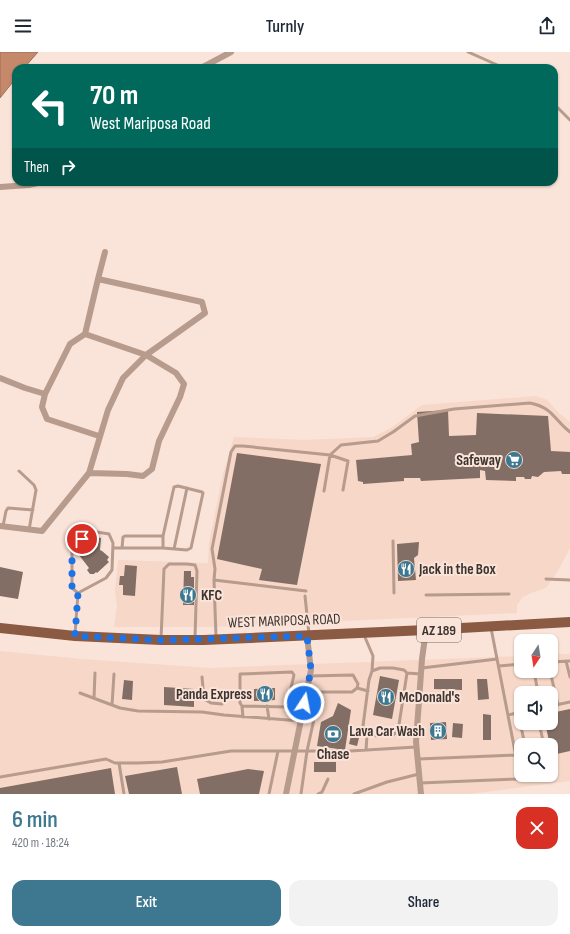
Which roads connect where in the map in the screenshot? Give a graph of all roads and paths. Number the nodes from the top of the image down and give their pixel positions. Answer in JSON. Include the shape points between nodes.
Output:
{"nodes":[{"id":1,"x":231,"y":52,"type":"edge"},
{"id":2,"x":468,"y":52,"type":"edge"},
{"id":3,"x":208,"y":64,"type":"edge"},
{"id":4,"x":495,"y":64,"type":"edge"},
{"id":5,"x":558,"y":108,"type":"edge"},
{"id":6,"x":570,"y":120,"type":"edge"},
{"id":7,"x":19,"y":186,"type":"edge"},
{"id":8,"x":0,"y":188,"type":"edge"},
{"id":9,"x":104,"y":252,"type":"dead end"},
{"id":10,"x":98,"y":279,"type":"junction"},
{"id":11,"x":85,"y":334,"type":"junction"},
{"id":12,"x":146,"y":355,"type":"junction"},
{"id":13,"x":0,"y":378,"type":"edge"},
{"id":14,"x":45,"y":394,"type":"junction"},
{"id":15,"x":570,"y":432,"type":"edge"},
{"id":16,"x":99,"y":436,"type":"junction"},
{"id":17,"x":330,"y":455,"type":"junction"},
{"id":18,"x":19,"y":471,"type":"dead end"},
{"id":19,"x":88,"y":473,"type":"junction"},
{"id":20,"x":186,"y":488,"type":"junction"},
{"id":21,"x":343,"y":490,"type":"dead end"},
{"id":22,"x":324,"y":491,"type":"dead end"},
{"id":23,"x":33,"y":510,"type":"junction"},
{"id":24,"x":1,"y":526,"type":"edge"},
{"id":25,"x":29,"y":530,"type":"junction"},
{"id":26,"x":163,"y":536,"type":"junction"},
{"id":27,"x":393,"y":541,"type":"dead end"},
{"id":28,"x":113,"y":548,"type":"junction"},
{"id":29,"x":122,"y":548,"type":"junction"},
{"id":30,"x":163,"y":548,"type":"junction"},
{"id":31,"x":174,"y":549,"type":"junction"},
{"id":32,"x":546,"y":579,"type":"dead end"},
{"id":33,"x":214,"y":580,"type":"junction"},
{"id":34,"x":570,"y":580,"type":"edge"},
{"id":35,"x":306,"y":591,"type":"dead end"},
{"id":36,"x":78,"y":593,"type":"junction"},
{"id":37,"x":394,"y":593,"type":"dead end"},
{"id":38,"x":508,"y":594,"type":"dead end"},
{"id":39,"x":305,"y":596,"type":"dead end"},
{"id":40,"x":426,"y":596,"type":"dead end"},
{"id":41,"x":570,"y":622,"type":"edge"},
{"id":42,"x":491,"y":627,"type":"junction"},
{"id":43,"x":0,"y":628,"type":"edge"},
{"id":44,"x":426,"y":630,"type":"junction"},
{"id":45,"x":363,"y":633,"type":"junction"},
{"id":46,"x":75,"y":636,"type":"junction"},
{"id":47,"x":308,"y":636,"type":"junction"},
{"id":48,"x":216,"y":639,"type":"junction"},
{"id":49,"x":161,"y":640,"type":"junction"},
{"id":50,"x":194,"y":640,"type":"junction"},
{"id":51,"x":497,"y":659,"type":"junction"},
{"id":52,"x":568,"y":661,"type":"edge"},
{"id":53,"x":558,"y":662,"type":"edge"},
{"id":54,"x":514,"y":665,"type":"edge"},
{"id":55,"x":498,"y":666,"type":"junction"},
{"id":56,"x":372,"y":671,"type":"junction"},
{"id":57,"x":421,"y":671,"type":"junction"},
{"id":58,"x":95,"y":672,"type":"dead end"},
{"id":59,"x":407,"y":673,"type":"junction"},
{"id":60,"x":114,"y":674,"type":"dead end"},
{"id":61,"x":309,"y":676,"type":"junction"},
{"id":62,"x":202,"y":677,"type":"dead end"},
{"id":63,"x":570,"y":677,"type":"edge"},
{"id":64,"x":357,"y":688,"type":"junction"},
{"id":65,"x":368,"y":691,"type":"junction"},
{"id":66,"x":290,"y":692,"type":"junction"},
{"id":67,"x":320,"y":692,"type":"junction"},
{"id":68,"x":80,"y":693,"type":"dead end"},
{"id":69,"x":306,"y":694,"type":"junction"},
{"id":70,"x":94,"y":698,"type":"junction"},
{"id":71,"x":570,"y":702,"type":"edge"},
{"id":72,"x":222,"y":704,"type":"dead end"},
{"id":73,"x":112,"y":705,"type":"junction"},
{"id":74,"x":558,"y":705,"type":"edge"},
{"id":75,"x":242,"y":706,"type":"junction"},
{"id":76,"x":267,"y":706,"type":"junction"},
{"id":77,"x":514,"y":713,"type":"edge"},
{"id":78,"x":508,"y":715,"type":"junction"},
{"id":79,"x":243,"y":717,"type":"junction"},
{"id":80,"x":268,"y":719,"type":"junction"},
{"id":81,"x":300,"y":722,"type":"junction"},
{"id":82,"x":367,"y":736,"type":"junction"},
{"id":83,"x":514,"y":745,"type":"edge"},
{"id":84,"x":416,"y":747,"type":"junction"},
{"id":85,"x":366,"y":750,"type":"junction"},
{"id":86,"x":278,"y":751,"type":"junction"},
{"id":87,"x":295,"y":751,"type":"junction"},
{"id":88,"x":307,"y":751,"type":"junction"},
{"id":89,"x":514,"y":755,"type":"edge"},
{"id":90,"x":418,"y":759,"type":"junction"},
{"id":91,"x":119,"y":763,"type":"junction"},
{"id":92,"x":419,"y":774,"type":"junction"},
{"id":93,"x":0,"y":777,"type":"edge"},
{"id":94,"x":514,"y":778,"type":"edge"},
{"id":95,"x":328,"y":779,"type":"dead end"},
{"id":96,"x":420,"y":783,"type":"junction"},
{"id":97,"x":124,"y":794,"type":"edge"},
{"id":98,"x":269,"y":794,"type":"edge"},
{"id":99,"x":286,"y":794,"type":"edge"},
{"id":100,"x":301,"y":794,"type":"edge"},
{"id":101,"x":318,"y":794,"type":"edge"},
{"id":102,"x":354,"y":794,"type":"edge"},
{"id":103,"x":421,"y":794,"type":"edge"}],
"edges":[{"from":1,"to":3,"type":"street"},
{"from":2,"to":4,"type":"lane"},
{"from":5,"to":6,"type":"lane"},
{"from":7,"to":8,"type":"street"},
{"from":9,"to":10,"type":"street"},
{"from":10,"to":11,"type":"street"},
{"from":10,"to":12,"type":"street","via":[[202,302],[205,313]]},
{"from":11,"to":12,"type":"street"},
{"from":11,"to":14,"type":"street","via":[[70,344]]},
{"from":12,"to":16,"type":"street","via":[[123,378]]},
{"from":12,"to":19,"type":"street","via":[[176,373],[184,384],[158,441],[152,469],[143,476]]},
{"from":13,"to":14,"type":"street"},
{"from":14,"to":16,"type":"street","via":[[42,407],[47,419]]},
{"from":15,"to":17,"type":"lane","via":[[548,409],[530,402],[454,409],[415,416],[378,441],[341,445]]},
{"from":16,"to":19,"type":"street"},
{"from":17,"to":21,"type":"lane","via":[[348,461]]},
{"from":17,"to":22,"type":"lane"},
{"from":17,"to":33,"type":"lane","via":[[235,446],[231,452],[212,549]]},
{"from":18,"to":23,"type":"lane","via":[[36,490]]},
{"from":19,"to":25,"type":"street","via":[[42,531]]},
{"from":20,"to":26,"type":"lane","via":[[174,487]]},
{"from":20,"to":31,"type":"lane"},
{"from":20,"to":31,"type":"lane","via":[[203,493],[191,548]]},
{"from":23,"to":24,"type":"lane","via":[[8,508]]},
{"from":23,"to":25,"type":"lane"},
{"from":24,"to":25,"type":"street"},
{"from":26,"to":29,"type":"lane","via":[[126,536],[123,537]]},
{"from":26,"to":30,"type":"lane"},
{"from":27,"to":37,"type":"lane"},
{"from":28,"to":29,"type":"lane"},
{"from":28,"to":36,"type":"lane","via":[[112,570],[106,578]]},
{"from":28,"to":36,"type":"lane","via":[[109,534],[97,532],[82,539],[72,552],[72,588]]},
{"from":29,"to":30,"type":"lane"},
{"from":30,"to":31,"type":"lane"},
{"from":32,"to":34,"type":"lane"},
{"from":33,"to":35,"type":"lane"},
{"from":33,"to":48,"type":"lane"},
{"from":36,"to":46,"type":"lane"},
{"from":38,"to":40,"type":"lane"},
{"from":39,"to":47,"type":"lane"},
{"from":41,"to":42,"type":"main road","name":"WEST MARIPOSA ROAD","number":"AZ 189"},
{"from":42,"to":44,"type":"main road","name":"WEST MARIPOSA ROAD","number":"AZ 189"},
{"from":42,"to":51,"type":"lane"},
{"from":43,"to":46,"type":"main road","name":"WEST MARIPOSA ROAD","number":"AZ 189"},
{"from":44,"to":45,"type":"main road","name":"WEST MARIPOSA ROAD","number":"AZ 189"},
{"from":44,"to":57,"type":"street"},
{"from":45,"to":47,"type":"main road","name":"WEST MARIPOSA ROAD","number":"AZ 189"},
{"from":45,"to":56,"type":"lane","via":[[373,656]]},
{"from":46,"to":49,"type":"main road","name":"WEST MARIPOSA ROAD","number":"AZ 189"},
{"from":47,"to":48,"type":"main road","name":"WEST MARIPOSA ROAD","number":"AZ 189"},
{"from":47,"to":61,"type":"street","via":[[311,670]]},
{"from":48,"to":50,"type":"main road","name":"WEST MARIPOSA ROAD","number":"AZ 189"},
{"from":49,"to":50,"type":"main road","name":"WEST MARIPOSA ROAD","number":"AZ 189"},
{"from":49,"to":50,"type":"lane","via":[[164,569],[169,564],[187,564],[195,565],[197,572]]},
{"from":51,"to":55,"type":"lane"},
{"from":51,"to":57,"type":"lane"},
{"from":52,"to":53,"type":"lane"},
{"from":52,"to":63,"type":"lane"},
{"from":54,"to":55,"type":"lane"},
{"from":55,"to":78,"type":"lane"},
{"from":56,"to":59,"type":"lane","via":[[393,668]]},
{"from":56,"to":65,"type":"lane"},
{"from":57,"to":59,"type":"lane"},
{"from":57,"to":84,"type":"street"},
{"from":58,"to":70,"type":"lane"},
{"from":59,"to":82,"type":"lane","via":[[398,731],[393,735]]},
{"from":60,"to":73,"type":"lane"},
{"from":61,"to":64,"type":"lane","via":[[353,675],[358,684]]},
{"from":61,"to":69,"type":"street"},
{"from":62,"to":72,"type":"lane","via":[[204,699]]},
{"from":64,"to":65,"type":"lane"},
{"from":64,"to":67,"type":"lane","via":[[352,692]]},
{"from":65,"to":82,"type":"lane","via":[[363,726]]},
{"from":66,"to":69,"type":"lane"},
{"from":66,"to":75,"type":"lane","via":[[294,675],[292,672],[240,674]]},
{"from":66,"to":76,"type":"lane","via":[[288,707]]},
{"from":67,"to":69,"type":"lane"},
{"from":67,"to":88,"type":"lane"},
{"from":68,"to":70,"type":"lane"},
{"from":69,"to":81,"type":"street"},
{"from":70,"to":73,"type":"lane"},
{"from":71,"to":74,"type":"lane"},
{"from":73,"to":79,"type":"lane","via":[[138,711],[202,712]]},
{"from":75,"to":76,"type":"lane"},
{"from":75,"to":79,"type":"lane"},
{"from":76,"to":80,"type":"lane"},
{"from":77,"to":78,"type":"lane"},
{"from":78,"to":83,"type":"lane"},
{"from":79,"to":80,"type":"lane"},
{"from":80,"to":81,"type":"lane"},
{"from":81,"to":87,"type":"street"},
{"from":82,"to":85,"type":"lane"},
{"from":84,"to":85,"type":"lane"},
{"from":84,"to":90,"type":"street"},
{"from":85,"to":88,"type":"lane"},
{"from":86,"to":87,"type":"lane"},
{"from":86,"to":91,"type":"lane","via":[[231,751],[162,762]]},
{"from":86,"to":98,"type":"lane"},
{"from":87,"to":88,"type":"lane"},
{"from":87,"to":99,"type":"street"},
{"from":88,"to":100,"type":"lane"},
{"from":89,"to":90,"type":"lane"},
{"from":90,"to":92,"type":"street"},
{"from":91,"to":93,"type":"lane","via":[[106,759]]},
{"from":91,"to":97,"type":"lane"},
{"from":92,"to":96,"type":"street"},
{"from":92,"to":102,"type":"lane"},
{"from":94,"to":96,"type":"lane"},
{"from":95,"to":101,"type":"lane","via":[[322,792]]},
{"from":96,"to":103,"type":"street"}]}
